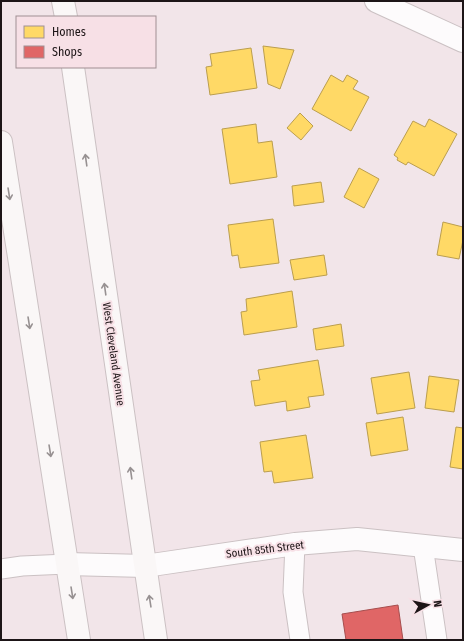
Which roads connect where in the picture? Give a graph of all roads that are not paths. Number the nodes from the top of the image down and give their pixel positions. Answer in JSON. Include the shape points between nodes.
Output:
{"nodes":[{"id":1,"x":63,"y":1,"type":"edge"},
{"id":2,"x":376,"y":1,"type":"edge"},
{"id":3,"x":66,"y":16,"type":"edge"},
{"id":4,"x":463,"y":41,"type":"edge"},
{"id":5,"x":73,"y":68,"type":"edge"},
{"id":6,"x":1,"y":142,"type":"edge"},
{"id":7,"x":296,"y":544,"type":"junction"},
{"id":8,"x":423,"y":546,"type":"junction"},
{"id":9,"x":463,"y":550,"type":"edge"},
{"id":10,"x":67,"y":564,"type":"junction"},
{"id":11,"x":145,"y":566,"type":"junction"},
{"id":12,"x":1,"y":569,"type":"edge"},
{"id":13,"x":79,"y":640,"type":"edge"},
{"id":14,"x":156,"y":640,"type":"edge"},
{"id":15,"x":300,"y":640,"type":"edge"},
{"id":16,"x":437,"y":640,"type":"edge"}],
"edges":[{"from":1,"to":3,"type":"street"},
{"from":2,"to":4,"type":"street"},
{"from":11,"to":5,"type":"street","name":"West Cleveland Avenue","one_way":true},
{"from":6,"to":10,"type":"street","one_way":true},
{"from":7,"to":8,"type":"street","name":"South 85th Street","via":[[357,539]]},
{"from":7,"to":11,"type":"street","name":"South 85th Street"},
{"from":7,"to":15,"type":"lane","via":[[293,592]]},
{"from":8,"to":9,"type":"street","name":"South 85th Street"},
{"from":8,"to":16,"type":"lane"},
{"from":10,"to":11,"type":"street","name":"South 85th Street"},
{"from":10,"to":12,"type":"lane"},
{"from":10,"to":13,"type":"street","one_way":true},
{"from":14,"to":11,"type":"street","name":"West Cleveland Avenue","one_way":true}]}
